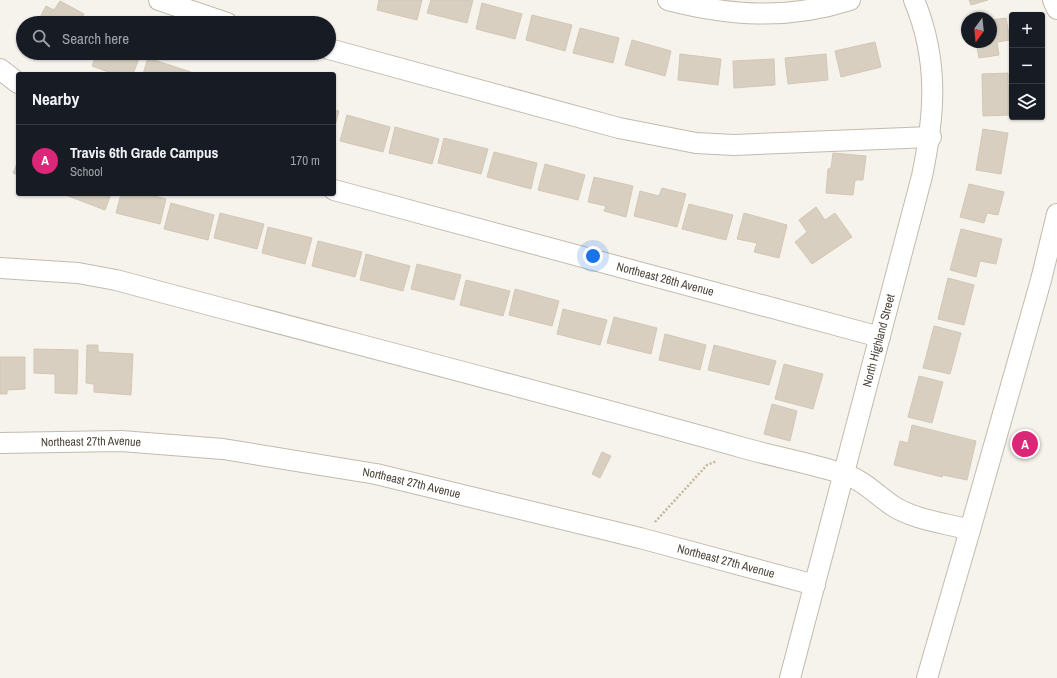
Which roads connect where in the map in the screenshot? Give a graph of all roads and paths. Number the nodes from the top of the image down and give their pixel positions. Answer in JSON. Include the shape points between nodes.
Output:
{"nodes":[{"id":1,"x":159,"y":0,"type":"edge"},
{"id":2,"x":668,"y":0,"type":"edge"},
{"id":3,"x":850,"y":0,"type":"edge"},
{"id":4,"x":914,"y":0,"type":"edge"},
{"id":5,"x":1053,"y":0,"type":"edge"},
{"id":6,"x":1057,"y":9,"type":"edge"},
{"id":7,"x":206,"y":16,"type":"edge"},
{"id":8,"x":336,"y":51,"type":"edge"},
{"id":9,"x":0,"y":69,"type":"edge"},
{"id":10,"x":16,"y":81,"type":"edge"},
{"id":11,"x":931,"y":137,"type":"junction"},
{"id":12,"x":336,"y":191,"type":"edge"},
{"id":13,"x":1057,"y":214,"type":"edge"},
{"id":14,"x":0,"y":268,"type":"edge"},
{"id":15,"x":880,"y":337,"type":"junction"},
{"id":16,"x":0,"y":443,"type":"edge"},
{"id":17,"x":742,"y":448,"type":"junction"},
{"id":18,"x":844,"y":474,"type":"junction"},
{"id":19,"x":970,"y":530,"type":"junction"},
{"id":20,"x":640,"y":538,"type":"junction"},
{"id":21,"x":815,"y":585,"type":"junction"},
{"id":22,"x":790,"y":678,"type":"edge"},
{"id":23,"x":927,"y":678,"type":"edge"}],
"edges":[{"from":1,"to":7,"type":"street"},
{"from":2,"to":3,"type":"street","via":[[714,10],[777,14],[805,11]]},
{"from":4,"to":11,"type":"street","name":"North Highland Street","via":[[928,43],[933,70]]},
{"from":5,"to":6,"type":"street"},
{"from":8,"to":11,"type":"street","via":[[619,128],[696,143],[734,145]]},
{"from":9,"to":10,"type":"street"},
{"from":11,"to":15,"type":"street","name":"North Highland Street"},
{"from":12,"to":15,"type":"street","name":"Northeast 26th Avenue"},
{"from":13,"to":19,"type":"street","via":[[1041,280]]},
{"from":14,"to":17,"type":"street","via":[[78,273],[116,280]]},
{"from":15,"to":18,"type":"street","name":"North Highland Street"},
{"from":16,"to":20,"type":"street","name":"Northeast 27th Avenue","via":[[121,441],[223,449],[376,474]]},
{"from":17,"to":18,"type":"street"},
{"from":17,"to":20,"type":"path","via":[[707,465]]},
{"from":18,"to":19,"type":"street","via":[[863,483],[893,506],[909,514]]},
{"from":18,"to":21,"type":"street","name":"North Highland Street"},
{"from":19,"to":23,"type":"street"},
{"from":20,"to":21,"type":"street","name":"Northeast 27th Avenue"},
{"from":21,"to":22,"type":"street","name":"North Highland Street"}]}
